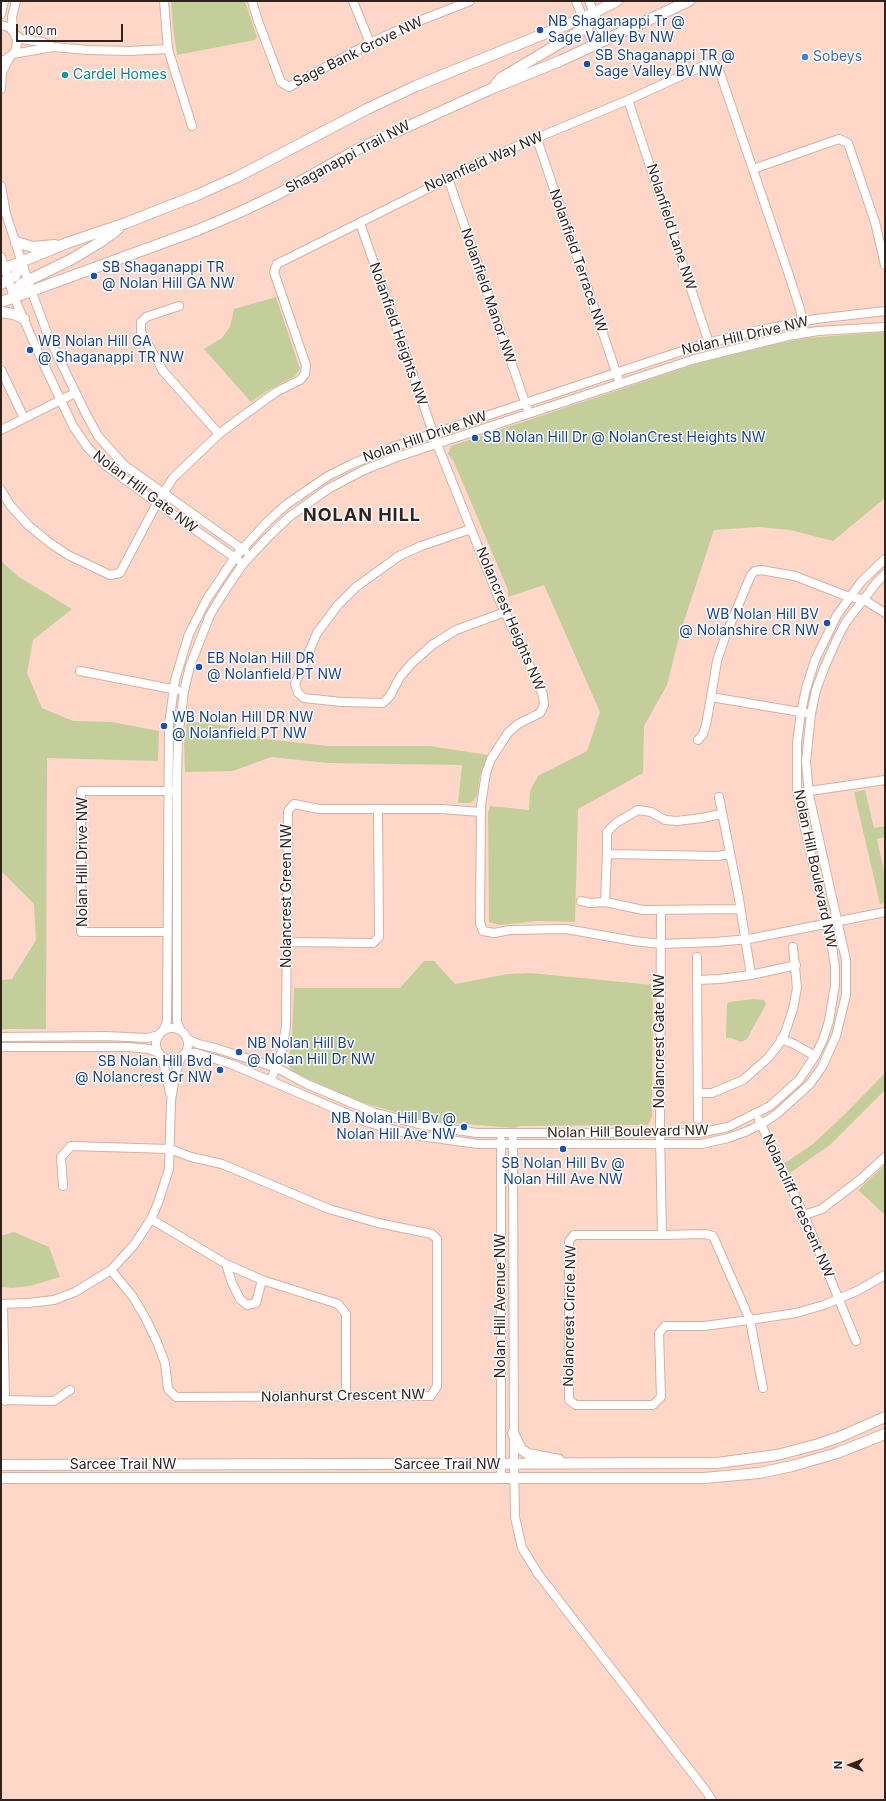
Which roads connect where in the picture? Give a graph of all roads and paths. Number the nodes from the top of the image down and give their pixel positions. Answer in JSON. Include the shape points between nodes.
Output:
{"nodes":[{"id":1,"x":4,"y":1,"type":"edge"},
{"id":2,"x":16,"y":1,"type":"edge"},
{"id":3,"x":164,"y":1,"type":"edge"},
{"id":4,"x":252,"y":1,"type":"edge"},
{"id":5,"x":353,"y":1,"type":"edge"},
{"id":6,"x":470,"y":1,"type":"edge"},
{"id":7,"x":576,"y":1,"type":"edge"},
{"id":8,"x":589,"y":1,"type":"edge"},
{"id":9,"x":617,"y":1,"type":"edge"},
{"id":10,"x":689,"y":1,"type":"edge"},
{"id":11,"x":594,"y":13,"type":"junction"},
{"id":12,"x":1,"y":14,"type":"edge"},
{"id":13,"x":585,"y":23,"type":"junction"},
{"id":14,"x":1,"y":25,"type":"edge"},
{"id":15,"x":14,"y":33,"type":"junction"},
{"id":16,"x":606,"y":40,"type":"junction"},
{"id":17,"x":370,"y":43,"type":"junction"},
{"id":18,"x":594,"y":46,"type":"junction"},
{"id":19,"x":53,"y":47,"type":"junction"},
{"id":20,"x":168,"y":49,"type":"junction"},
{"id":21,"x":12,"y":56,"type":"junction"},
{"id":22,"x":1,"y":60,"type":"edge"},
{"id":23,"x":492,"y":88,"type":"junction"},
{"id":24,"x":1,"y":90,"type":"edge"},
{"id":25,"x":628,"y":100,"type":"junction"},
{"id":26,"x":192,"y":126,"type":"dead end"},
{"id":27,"x":537,"y":139,"type":"junction"},
{"id":28,"x":753,"y":169,"type":"junction"},
{"id":29,"x":448,"y":178,"type":"junction"},
{"id":30,"x":1,"y":186,"type":"edge"},
{"id":31,"x":126,"y":223,"type":"junction"},
{"id":32,"x":360,"y":223,"type":"junction"},
{"id":33,"x":16,"y":242,"type":"junction"},
{"id":34,"x":67,"y":243,"type":"junction"},
{"id":35,"x":1,"y":256,"type":"edge"},
{"id":36,"x":22,"y":263,"type":"junction"},
{"id":37,"x":885,"y":265,"type":"edge"},
{"id":38,"x":3,"y":270,"type":"edge"},
{"id":39,"x":28,"y":280,"type":"junction"},
{"id":40,"x":5,"y":282,"type":"edge"},
{"id":41,"x":31,"y":290,"type":"junction"},
{"id":42,"x":14,"y":297,"type":"junction"},
{"id":43,"x":1,"y":302,"type":"edge"},
{"id":44,"x":179,"y":306,"type":"dead end"},
{"id":45,"x":885,"y":311,"type":"edge"},
{"id":46,"x":1,"y":312,"type":"edge"},
{"id":47,"x":24,"y":319,"type":"junction"},
{"id":48,"x":802,"y":322,"type":"junction"},
{"id":49,"x":885,"y":326,"type":"edge"},
{"id":50,"x":804,"y":333,"type":"junction"},
{"id":51,"x":709,"y":342,"type":"junction"},
{"id":52,"x":713,"y":354,"type":"junction"},
{"id":53,"x":1,"y":370,"type":"edge"},
{"id":54,"x":617,"y":374,"type":"junction"},
{"id":55,"x":620,"y":383,"type":"junction"},
{"id":56,"x":75,"y":393,"type":"junction"},
{"id":57,"x":59,"y":399,"type":"junction"},
{"id":58,"x":525,"y":403,"type":"junction"},
{"id":59,"x":529,"y":413,"type":"junction"},
{"id":60,"x":24,"y":418,"type":"junction"},
{"id":61,"x":1,"y":430,"type":"edge"},
{"id":62,"x":434,"y":433,"type":"junction"},
{"id":63,"x":219,"y":434,"type":"junction"},
{"id":64,"x":437,"y":444,"type":"junction"},
{"id":65,"x":1,"y":490,"type":"edge"},
{"id":66,"x":164,"y":493,"type":"junction"},
{"id":67,"x":157,"y":504,"type":"junction"},
{"id":68,"x":471,"y":529,"type":"junction"},
{"id":69,"x":242,"y":549,"type":"junction"},
{"id":70,"x":251,"y":556,"type":"junction"},
{"id":71,"x":235,"y":557,"type":"junction"},
{"id":72,"x":885,"y":559,"type":"edge"},
{"id":73,"x":243,"y":564,"type":"junction"},
{"id":74,"x":885,"y":574,"type":"edge"},
{"id":75,"x":856,"y":598,"type":"junction"},
{"id":76,"x":506,"y":612,"type":"junction"},
{"id":77,"x":885,"y":613,"type":"edge"},
{"id":78,"x":80,"y":671,"type":"dead end"},
{"id":79,"x":173,"y":690,"type":"junction"},
{"id":80,"x":184,"y":691,"type":"junction"},
{"id":81,"x":711,"y":697,"type":"junction"},
{"id":82,"x":801,"y":712,"type":"junction"},
{"id":83,"x":811,"y":714,"type":"junction"},
{"id":84,"x":698,"y":740,"type":"dead end"},
{"id":85,"x":885,"y":780,"type":"edge"},
{"id":86,"x":168,"y":791,"type":"junction"},
{"id":87,"x":177,"y":791,"type":"junction"},
{"id":88,"x":808,"y":791,"type":"junction"},
{"id":89,"x":798,"y":792,"type":"junction"},
{"id":90,"x":719,"y":797,"type":"dead end"},
{"id":91,"x":378,"y":809,"type":"junction"},
{"id":92,"x":482,"y":812,"type":"junction"},
{"id":93,"x":721,"y":814,"type":"junction"},
{"id":94,"x":607,"y":852,"type":"junction"},
{"id":95,"x":730,"y":854,"type":"junction"},
{"id":96,"x":581,"y":901,"type":"dead end"},
{"id":97,"x":605,"y":902,"type":"junction"},
{"id":98,"x":740,"y":909,"type":"junction"},
{"id":99,"x":661,"y":910,"type":"junction"},
{"id":100,"x":885,"y":912,"type":"edge"},
{"id":101,"x":837,"y":921,"type":"junction"},
{"id":102,"x":826,"y":923,"type":"junction"},
{"id":103,"x":167,"y":932,"type":"junction"},
{"id":104,"x":746,"y":940,"type":"junction"},
{"id":105,"x":288,"y":942,"type":"junction"},
{"id":106,"x":661,"y":944,"type":"junction"},
{"id":107,"x":793,"y":947,"type":"dead end"},
{"id":108,"x":697,"y":957,"type":"dead end"},
{"id":109,"x":796,"y":965,"type":"junction"},
{"id":110,"x":751,"y":975,"type":"junction"},
{"id":111,"x":167,"y":978,"type":"junction"},
{"id":112,"x":177,"y":978,"type":"junction"},
{"id":113,"x":697,"y":980,"type":"junction"},
{"id":114,"x":181,"y":1031,"type":"junction"},
{"id":115,"x":161,"y":1033,"type":"junction"},
{"id":116,"x":1,"y":1037,"type":"edge"},
{"id":117,"x":187,"y":1039,"type":"junction"},
{"id":118,"x":781,"y":1039,"type":"junction"},
{"id":119,"x":1,"y":1047,"type":"edge"},
{"id":120,"x":161,"y":1055,"type":"junction"},
{"id":121,"x":183,"y":1055,"type":"junction"},
{"id":122,"x":815,"y":1056,"type":"junction"},
{"id":123,"x":277,"y":1068,"type":"junction"},
{"id":124,"x":271,"y":1080,"type":"junction"},
{"id":125,"x":698,"y":1093,"type":"junction"},
{"id":126,"x":171,"y":1101,"type":"junction"},
{"id":127,"x":756,"y":1114,"type":"junction"},
{"id":128,"x":698,"y":1119,"type":"dead end"},
{"id":129,"x":762,"y":1124,"type":"junction"},
{"id":130,"x":501,"y":1134,"type":"junction"},
{"id":131,"x":513,"y":1134,"type":"junction"},
{"id":132,"x":660,"y":1139,"type":"junction"},
{"id":133,"x":502,"y":1144,"type":"junction"},
{"id":134,"x":513,"y":1144,"type":"junction"},
{"id":135,"x":170,"y":1149,"type":"junction"},
{"id":136,"x":885,"y":1157,"type":"edge"},
{"id":137,"x":63,"y":1186,"type":"dead end"},
{"id":138,"x":804,"y":1215,"type":"junction"},
{"id":139,"x":151,"y":1218,"type":"junction"},
{"id":140,"x":662,"y":1236,"type":"junction"},
{"id":141,"x":226,"y":1264,"type":"junction"},
{"id":142,"x":111,"y":1270,"type":"junction"},
{"id":143,"x":885,"y":1275,"type":"edge"},
{"id":144,"x":262,"y":1280,"type":"junction"},
{"id":145,"x":839,"y":1298,"type":"junction"},
{"id":146,"x":2,"y":1304,"type":"edge"},
{"id":147,"x":750,"y":1320,"type":"junction"},
{"id":148,"x":856,"y":1341,"type":"dead end"},
{"id":149,"x":763,"y":1388,"type":"dead end"},
{"id":150,"x":70,"y":1390,"type":"dead end"},
{"id":151,"x":346,"y":1396,"type":"junction"},
{"id":152,"x":3,"y":1400,"type":"edge"},
{"id":153,"x":885,"y":1418,"type":"edge"},
{"id":154,"x":513,"y":1433,"type":"junction"},
{"id":155,"x":885,"y":1434,"type":"edge"},
{"id":156,"x":568,"y":1464,"type":"junction"},
{"id":157,"x":1,"y":1465,"type":"edge"},
{"id":158,"x":501,"y":1465,"type":"junction"},
{"id":159,"x":514,"y":1465,"type":"junction"},
{"id":160,"x":1,"y":1478,"type":"edge"},
{"id":161,"x":501,"y":1478,"type":"junction"},
{"id":162,"x":514,"y":1478,"type":"junction"},
{"id":163,"x":712,"y":1800,"type":"edge"}],
"edges":[{"from":1,"to":12,"type":"street"},
{"from":2,"to":15,"type":"street","via":[[12,17]]},
{"from":3,"to":20,"type":"street"},
{"from":4,"to":17,"type":"street","name":"Sage Bank Grove NW","via":[[281,82],[289,87]]},
{"from":5,"to":17,"type":"street"},
{"from":6,"to":17,"type":"street","name":"Sage Bank Grove NW"},
{"from":7,"to":13,"type":"street"},
{"from":8,"to":11,"type":"street"},
{"from":9,"to":11,"type":"main road"},
{"from":10,"to":16,"type":"main road","name":"Shaganappi Trail NW"},
{"from":11,"to":13,"type":"main road","via":[[591,22]]},
{"from":11,"to":16,"type":"street"},
{"from":13,"to":18,"type":"street"},
{"from":13,"to":23,"type":"main road","via":[[501,78]]},
{"from":13,"to":31,"type":"main road","via":[[416,86],[237,177]]},
{"from":14,"to":15,"type":"street"},
{"from":15,"to":19,"type":"street","via":[[21,39],[42,42]]},
{"from":15,"to":21,"type":"street","via":[[17,45]]},
{"from":16,"to":18,"type":"main road","name":"Shaganappi Trail NW"},
{"from":18,"to":23,"type":"main road","name":"Shaganappi Trail NW"},
{"from":19,"to":20,"type":"street","via":[[129,52]]},
{"from":19,"to":21,"type":"street"},
{"from":20,"to":26,"type":"street"},
{"from":21,"to":22,"type":"street"},
{"from":21,"to":24,"type":"street","via":[[2,72]]},
{"from":23,"to":41,"type":"main road","name":"Shaganappi Trail NW","via":[[358,149],[278,194],[240,212],[198,230]]},
{"from":25,"to":27,"type":"street","name":"Nolanfield Way NW"},
{"from":25,"to":28,"type":"street","name":"Nolanfield Way NW","via":[[705,65],[713,64],[719,70]]},
{"from":25,"to":51,"type":"street","name":"Nolanfield Lane NW"},
{"from":27,"to":29,"type":"street","name":"Nolanfield Way NW","via":[[490,157]]},
{"from":27,"to":54,"type":"street","name":"Nolanfield Terrace NW"},
{"from":28,"to":37,"type":"street","via":[[839,139],[848,143],[876,222]]},
{"from":28,"to":48,"type":"street","name":"Nolanfield Way NW"},
{"from":29,"to":32,"type":"street","name":"Nolanfield Way NW"},
{"from":29,"to":58,"type":"street","name":"Nolanfield Manor NW"},
{"from":30,"to":33,"type":"street","name":"Nolan Hill Gate NW","via":[[6,214]]},
{"from":31,"to":34,"type":"main road"},
{"from":31,"to":39,"type":"main road","via":[[72,259]]},
{"from":32,"to":62,"type":"street","name":"Nolanfield Heights NW"},
{"from":32,"to":63,"type":"street","name":"Nolanfield Way NW","via":[[277,264],[274,272],[306,366],[305,374],[300,380],[276,392]]},
{"from":33,"to":34,"type":"main road","via":[[33,247]]},
{"from":33,"to":36,"type":"street","name":"Nolan Hill Gate NW"},
{"from":34,"to":36,"type":"main road"},
{"from":35,"to":38,"type":"street","name":"Nolan Hill Gate NW"},
{"from":36,"to":38,"type":"main road"},
{"from":36,"to":39,"type":"street","name":"Nolan Hill Gate NW"},
{"from":36,"to":40,"type":"main road","via":[[15,276]]},
{"from":38,"to":40,"type":"street","name":"Nolan Hill Gate NW"},
{"from":39,"to":41,"type":"street","name":"Nolan Hill Gate NW"},
{"from":39,"to":42,"type":"main road","via":[[16,290]]},
{"from":40,"to":42,"type":"street","name":"Nolan Hill Gate NW"},
{"from":41,"to":42,"type":"main road","name":"Shaganappi Trail NW"},
{"from":41,"to":56,"type":"street","name":"Nolan Hill Gate NW","via":[[49,338]]},
{"from":42,"to":43,"type":"main road","name":"Shaganappi Trail NW"},
{"from":42,"to":47,"type":"street","name":"Nolan Hill Gate NW"},
{"from":44,"to":63,"type":"street","via":[[146,317],[141,322],[141,332],[163,370]]},
{"from":45,"to":48,"type":"street","name":"Nolan Hill Drive NW"},
{"from":46,"to":47,"type":"main road"},
{"from":47,"to":57,"type":"street","name":"Nolan Hill Gate NW"},
{"from":48,"to":50,"type":"street","name":"Nolanfield Way NW"},
{"from":48,"to":51,"type":"street","name":"Nolan Hill Drive NW"},
{"from":49,"to":50,"type":"street","name":"Nolan Hill Drive NW"},
{"from":50,"to":52,"type":"street","name":"Nolan Hill Drive NW"},
{"from":51,"to":52,"type":"street","name":"Nolanfield Lane NW"},
{"from":51,"to":54,"type":"street","name":"Nolan Hill Drive NW"},
{"from":52,"to":55,"type":"street","name":"Nolan Hill Drive NW"},
{"from":53,"to":60,"type":"street"},
{"from":54,"to":55,"type":"street","name":"Nolanfield Terrace NW"},
{"from":54,"to":58,"type":"street","name":"Nolan Hill Drive NW"},
{"from":55,"to":59,"type":"street","name":"Nolan Hill Drive NW"},
{"from":56,"to":57,"type":"street"},
{"from":56,"to":66,"type":"street","name":"Nolan Hill Gate NW","via":[[98,436],[108,448],[124,465]]},
{"from":57,"to":60,"type":"street"},
{"from":57,"to":67,"type":"street","name":"Nolan Hill Gate NW","via":[[88,448],[105,465]]},
{"from":58,"to":59,"type":"street","name":"Nolanfield Manor NW"},
{"from":58,"to":62,"type":"street","name":"Nolan Hill Drive NW"},
{"from":59,"to":64,"type":"street","name":"Nolan Hill Drive NW"},
{"from":60,"to":61,"type":"street"},
{"from":62,"to":64,"type":"street","name":"Nolanfield Heights NW"},
{"from":62,"to":69,"type":"street","name":"Nolan Hill Drive NW","via":[[393,447],[328,476],[287,504]]},
{"from":63,"to":66,"type":"street","name":"Nolanfield Way NW","via":[[173,478]]},
{"from":64,"to":68,"type":"street","name":"Nolancrest Heights NW"},
{"from":64,"to":70,"type":"street","name":"Nolan Hill Drive NW","via":[[364,470],[328,489],[289,517]]},
{"from":65,"to":67,"type":"street","name":"Nolanfield Way NW","via":[[10,505],[28,525],[50,543],[68,555],[110,575],[120,573]]},
{"from":66,"to":67,"type":"street","name":"Nolanfield Way NW"},
{"from":66,"to":69,"type":"street","name":"Nolan Hill Gate NW"},
{"from":67,"to":71,"type":"street","name":"Nolan Hill Gate NW"},
{"from":68,"to":76,"type":"street","name":"Nolancrest Heights NW"},
{"from":68,"to":76,"type":"street","via":[[399,556],[356,587],[338,605],[317,633],[295,684],[298,693],[304,698],[383,703],[390,696],[400,677],[432,645],[456,630]]},
{"from":69,"to":70,"type":"street","name":"Nolan Hill Gate NW"},
{"from":69,"to":71,"type":"street","name":"Nolan Hill Drive NW"},
{"from":70,"to":73,"type":"street","name":"Nolan Hill Drive NW"},
{"from":71,"to":73,"type":"street","name":"Nolan Hill Gate NW"},
{"from":71,"to":79,"type":"street","name":"Nolan Hill Drive NW","via":[[207,599],[192,628],[183,650]]},
{"from":72,"to":75,"type":"street","name":"Nolan Hill Boulevard NW","via":[[861,582]]},
{"from":73,"to":80,"type":"street","name":"Nolan Hill Drive NW","via":[[208,620],[190,666]]},
{"from":74,"to":75,"type":"street","name":"Nolan Hill Boulevard NW"},
{"from":75,"to":77,"type":"street"},
{"from":75,"to":81,"type":"street","via":[[795,576],[766,570],[755,571],[725,637],[717,661]]},
{"from":75,"to":82,"type":"street","name":"Nolan Hill Boulevard NW","via":[[832,626],[815,660]]},
{"from":75,"to":83,"type":"street","name":"Nolan Hill Boulevard NW","via":[[818,684]]},
{"from":76,"to":92,"type":"street","name":"Nolancrest Heights NW","via":[[543,695],[544,705],[540,713],[513,729],[499,745],[486,773]]},
{"from":78,"to":79,"type":"street"},
{"from":79,"to":80,"type":"street"},
{"from":79,"to":86,"type":"street","name":"Nolan Hill Drive NW","via":[[169,724]]},
{"from":80,"to":87,"type":"street","name":"Nolan Hill Drive NW","via":[[178,738]]},
{"from":81,"to":82,"type":"street"},
{"from":81,"to":84,"type":"street","via":[[706,725]]},
{"from":82,"to":83,"type":"street"},
{"from":82,"to":89,"type":"street","name":"Nolan Hill Boulevard NW","via":[[796,756]]},
{"from":83,"to":88,"type":"street","name":"Nolan Hill Boulevard NW","via":[[806,761]]},
{"from":85,"to":88,"type":"street"},
{"from":86,"to":87,"type":"street","name":"Nolan Hill Drive NW"},
{"from":86,"to":103,"type":"street","name":"Nolan Hill Drive NW"},
{"from":86,"to":103,"type":"street","name":"Nolan Hill Drive NW","via":[[81,791],[81,932]]},
{"from":87,"to":112,"type":"street","name":"Nolan Hill Drive NW"},
{"from":88,"to":89,"type":"street"},
{"from":88,"to":101,"type":"street","name":"Nolan Hill Boulevard NW"},
{"from":89,"to":102,"type":"street","name":"Nolan Hill Boulevard NW"},
{"from":90,"to":93,"type":"street"},
{"from":91,"to":92,"type":"street","name":"Nolancrest Green NW"},
{"from":91,"to":105,"type":"street","via":[[379,937],[373,943]]},
{"from":91,"to":105,"type":"street","name":"Nolancrest Green NW","via":[[319,809],[294,804],[288,811]]},
{"from":92,"to":106,"type":"street","name":"Nolancrest Heights NW","via":[[480,924],[483,931],[494,933],[510,930],[566,929],[610,938]]},
{"from":93,"to":94,"type":"street","via":[[677,821],[665,820],[650,812],[638,810],[616,823],[607,832]]},
{"from":93,"to":95,"type":"street"},
{"from":94,"to":95,"type":"street","via":[[717,856]]},
{"from":94,"to":97,"type":"street"},
{"from":95,"to":98,"type":"street"},
{"from":96,"to":97,"type":"street"},
{"from":97,"to":99,"type":"street","via":[[643,910]]},
{"from":98,"to":99,"type":"street"},
{"from":98,"to":104,"type":"street"},
{"from":99,"to":106,"type":"street"},
{"from":100,"to":101,"type":"street"},
{"from":101,"to":102,"type":"street"},
{"from":101,"to":129,"type":"street","name":"Nolan Hill Boulevard NW","via":[[846,960],[846,977],[843,1012],[836,1036],[822,1067],[810,1084],[784,1109]]},
{"from":102,"to":104,"type":"street","name":"Nolancrest Heights NW"},
{"from":102,"to":122,"type":"street","name":"Nolan Hill Boulevard NW","via":[[835,967],[835,985],[829,1021]]},
{"from":103,"to":111,"type":"street","name":"Nolan Hill Drive NW"},
{"from":104,"to":106,"type":"street","name":"Nolancrest Heights NW"},
{"from":104,"to":110,"type":"street"},
{"from":105,"to":123,"type":"street","name":"Nolancrest Green NW","via":[[286,1026]]},
{"from":106,"to":132,"type":"street","name":"Nolancrest Gate NW"},
{"from":107,"to":109,"type":"street"},
{"from":108,"to":113,"type":"street"},
{"from":109,"to":110,"type":"street"},
{"from":109,"to":118,"type":"street","via":[[797,988],[793,1009]]},
{"from":110,"to":113,"type":"street"},
{"from":111,"to":112,"type":"street"},
{"from":111,"to":115,"type":"street","name":"Nolan Hill Drive NW","via":[[167,1021]]},
{"from":112,"to":114,"type":"street","name":"Nolan Hill Drive NW","via":[[177,1022]]},
{"from":113,"to":125,"type":"street"},
{"from":114,"to":115,"type":"street","via":[[172,1028]]},
{"from":114,"to":117,"type":"street"},
{"from":115,"to":116,"type":"street","via":[[146,1038]]},
{"from":115,"to":120,"type":"street","via":[[156,1044]]},
{"from":117,"to":121,"type":"street","via":[[187,1049]]},
{"from":117,"to":123,"type":"street","name":"Nolan Hill Boulevard NW"},
{"from":118,"to":122,"type":"street"},
{"from":118,"to":125,"type":"street","via":[[768,1058],[743,1080],[712,1093]]},
{"from":119,"to":120,"type":"street","via":[[128,1046],[149,1049]]},
{"from":120,"to":121,"type":"street","via":[[172,1060]]},
{"from":120,"to":126,"type":"street"},
{"from":121,"to":124,"type":"street","name":"Nolan Hill Boulevard NW","via":[[191,1053],[207,1056]]},
{"from":121,"to":126,"type":"street","via":[[175,1075]]},
{"from":122,"to":127,"type":"street","name":"Nolan Hill Boulevard NW","via":[[807,1070],[786,1093]]},
{"from":123,"to":124,"type":"street","name":"Nolancrest Green NW"},
{"from":123,"to":130,"type":"street","name":"Nolan Hill Boulevard NW","via":[[307,1084],[373,1112],[418,1124]]},
{"from":124,"to":133,"type":"street","name":"Nolan Hill Boulevard NW","via":[[369,1123],[413,1135],[478,1144]]},
{"from":125,"to":128,"type":"street"},
{"from":126,"to":135,"type":"street"},
{"from":127,"to":129,"type":"street","name":"Nolancliff Crescent NW"},
{"from":127,"to":132,"type":"street","name":"Nolan Hill Boulevard NW","via":[[734,1125],[711,1132]]},
{"from":129,"to":132,"type":"street","name":"Nolan Hill Boulevard NW","via":[[739,1134],[702,1144]]},
{"from":129,"to":138,"type":"street","name":"Nolancliff Crescent NW"},
{"from":130,"to":131,"type":"street","name":"Nolan Hill Boulevard NW"},
{"from":130,"to":133,"type":"street","name":"Nolan Hill Avenue NW"},
{"from":131,"to":132,"type":"street","name":"Nolan Hill Boulevard NW"},
{"from":131,"to":134,"type":"street","name":"Nolan Hill Avenue NW"},
{"from":132,"to":134,"type":"street","name":"Nolan Hill Boulevard NW"},
{"from":132,"to":140,"type":"street"},
{"from":133,"to":134,"type":"street","name":"Nolan Hill Boulevard NW"},
{"from":133,"to":158,"type":"street","name":"Nolan Hill Avenue NW"},
{"from":134,"to":154,"type":"street","name":"Nolan Hill Avenue NW"},
{"from":135,"to":137,"type":"street","via":[[71,1146],[61,1157]]},
{"from":135,"to":139,"type":"street","via":[[169,1169]]},
{"from":135,"to":151,"type":"street","name":"Nolanhurst Crescent NW","via":[[222,1164],[329,1209],[378,1223],[422,1231],[432,1234],[437,1240],[437,1386],[431,1396]]},
{"from":136,"to":138,"type":"street","via":[[822,1209]]},
{"from":138,"to":145,"type":"street","name":"Nolancliff Crescent NW"},
{"from":139,"to":141,"type":"street"},
{"from":139,"to":142,"type":"street","via":[[134,1245]]},
{"from":140,"to":147,"type":"street","name":"Nolancrest Circle NW","via":[[713,1236]]},
{"from":140,"to":147,"type":"street","name":"Nolancrest Circle NW","via":[[574,1235],[569,1241],[569,1400],[576,1405],[654,1405],[661,1397],[659,1333],[665,1326],[704,1326]]},
{"from":141,"to":144,"type":"street"},
{"from":141,"to":144,"type":"street","via":[[234,1288],[247,1305],[256,1302]]},
{"from":142,"to":146,"type":"street","via":[[75,1292],[54,1300]]},
{"from":142,"to":151,"type":"street","name":"Nolanhurst Crescent NW","via":[[133,1297],[146,1319],[165,1362],[168,1390],[176,1397]]},
{"from":143,"to":145,"type":"street"},
{"from":144,"to":151,"type":"street","via":[[338,1304],[346,1314]]},
{"from":145,"to":147,"type":"street","via":[[796,1313]]},
{"from":145,"to":148,"type":"street","name":"Nolancliff Crescent NW"},
{"from":146,"to":152,"type":"street"},
{"from":147,"to":149,"type":"street"},
{"from":150,"to":152,"type":"street","via":[[54,1400]]},
{"from":153,"to":156,"type":"main road","name":"Sarcee Trail NW","via":[[819,1444],[759,1458],[695,1464]]},
{"from":154,"to":156,"type":"main road","via":[[521,1449],[528,1454],[558,1459]]},
{"from":154,"to":159,"type":"street","name":"Nolan Hill Avenue NW"},
{"from":155,"to":162,"type":"main road","name":"Sarcee Trail NW","via":[[816,1460],[778,1470],[742,1475],[684,1479]]},
{"from":156,"to":159,"type":"main road","name":"Sarcee Trail NW"},
{"from":157,"to":158,"type":"main road","name":"Sarcee Trail NW"},
{"from":158,"to":159,"type":"main road","name":"Sarcee Trail NW"},
{"from":158,"to":161,"type":"street","name":"Nolan Hill Avenue NW"},
{"from":159,"to":162,"type":"street","name":"Nolan Hill Avenue NW"},
{"from":160,"to":161,"type":"main road","name":"Sarcee Trail NW"},
{"from":161,"to":162,"type":"main road","name":"Sarcee Trail NW"},
{"from":162,"to":163,"type":"street","name":"Nolan Hill Avenue NW","via":[[516,1526],[525,1553],[539,1575]]}]}
